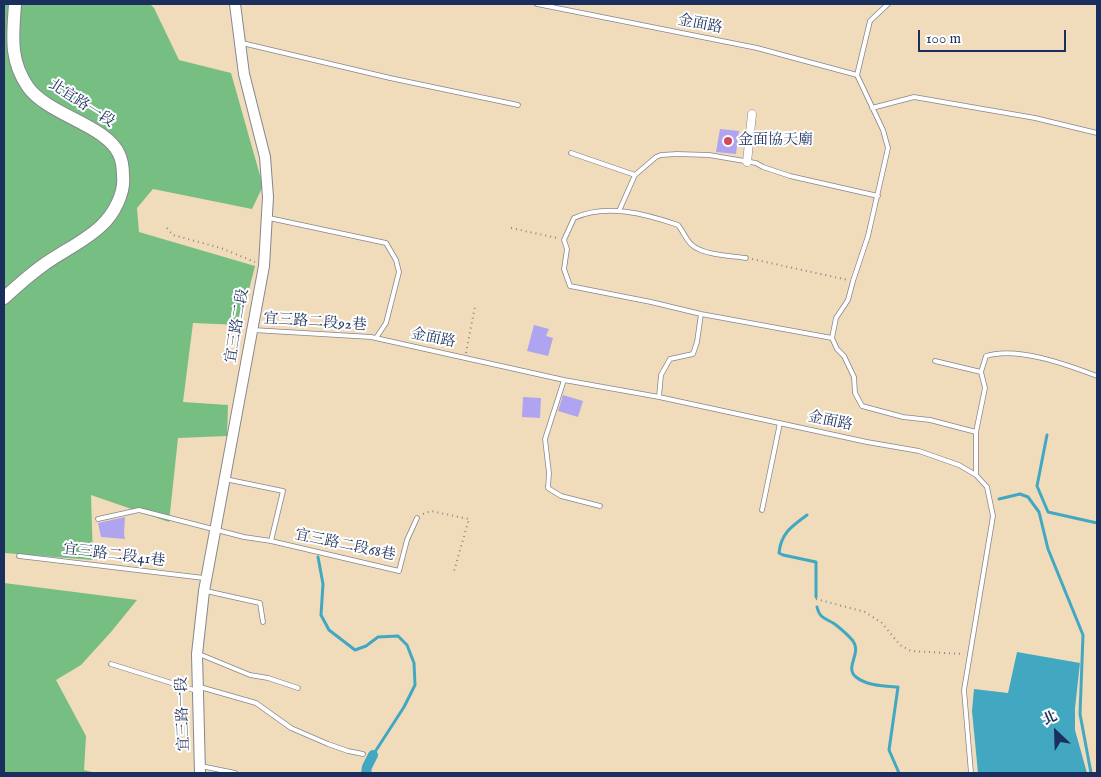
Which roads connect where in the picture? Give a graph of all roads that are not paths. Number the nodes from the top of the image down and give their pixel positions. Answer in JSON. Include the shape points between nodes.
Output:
{"nodes":[{"id":1,"x":15,"y":4,"type":"edge"},
{"id":2,"x":234,"y":4,"type":"edge"},
{"id":3,"x":537,"y":4,"type":"edge"},
{"id":4,"x":888,"y":4,"type":"edge"},
{"id":5,"x":239,"y":42,"type":"junction"},
{"id":6,"x":857,"y":75,"type":"junction"},
{"id":7,"x":518,"y":104,"type":"dead end"},
{"id":8,"x":872,"y":108,"type":"junction"},
{"id":9,"x":752,"y":114,"type":"dead end"},
{"id":10,"x":1097,"y":133,"type":"edge"},
{"id":11,"x":571,"y":153,"type":"dead end"},
{"id":12,"x":747,"y":162,"type":"junction"},
{"id":13,"x":635,"y":175,"type":"junction"},
{"id":14,"x":878,"y":196,"type":"junction"},
{"id":15,"x":619,"y":211,"type":"junction"},
{"id":16,"x":268,"y":218,"type":"junction"},
{"id":17,"x":746,"y":258,"type":"road end"},
{"id":18,"x":4,"y":298,"type":"edge"},
{"id":19,"x":700,"y":314,"type":"junction"},
{"id":20,"x":252,"y":330,"type":"junction"},
{"id":21,"x":376,"y":338,"type":"junction"},
{"id":22,"x":832,"y":338,"type":"junction"},
{"id":23,"x":935,"y":361,"type":"dead end"},
{"id":24,"x":981,"y":372,"type":"junction"},
{"id":25,"x":1097,"y":376,"type":"edge"},
{"id":26,"x":564,"y":380,"type":"junction"},
{"id":27,"x":659,"y":397,"type":"junction"},
{"id":28,"x":780,"y":423,"type":"junction"},
{"id":29,"x":976,"y":432,"type":"junction"},
{"id":30,"x":976,"y":475,"type":"junction"},
{"id":31,"x":225,"y":479,"type":"junction"},
{"id":32,"x":600,"y":506,"type":"dead end"},
{"id":33,"x":762,"y":510,"type":"dead end"},
{"id":34,"x":98,"y":518,"type":"dead end"},
{"id":35,"x":417,"y":518,"type":"road end"},
{"id":36,"x":216,"y":528,"type":"junction"},
{"id":37,"x":271,"y":541,"type":"junction"},
{"id":38,"x":19,"y":556,"type":"dead end"},
{"id":39,"x":206,"y":578,"type":"junction"},
{"id":40,"x":204,"y":591,"type":"junction"},
{"id":41,"x":263,"y":622,"type":"dead end"},
{"id":42,"x":197,"y":654,"type":"junction"},
{"id":43,"x":111,"y":664,"type":"dead end"},
{"id":44,"x":298,"y":688,"type":"dead end"},
{"id":45,"x":198,"y":689,"type":"junction"},
{"id":46,"x":363,"y":754,"type":"dead end"},
{"id":47,"x":201,"y":770,"type":"edge"},
{"id":48,"x":235,"y":773,"type":"edge"},
{"id":49,"x":971,"y":773,"type":"edge"}],
"edges":[{"from":1,"to":18,"type":"main road","name":"北宜路一段","via":[[14,59],[29,89],[44,102],[109,142],[118,153],[124,185],[113,212],[101,226],[42,266]]},
{"from":2,"to":5,"type":"street","name":"宜三路二段"},
{"from":3,"to":6,"type":"lane","name":"金面路","via":[[757,48]]},
{"from":4,"to":6,"type":"lane","via":[[870,21]]},
{"from":5,"to":7,"type":"lane"},
{"from":5,"to":16,"type":"street","name":"宜三路二段","via":[[265,157]]},
{"from":6,"to":8,"type":"lane"},
{"from":8,"to":10,"type":"lane","via":[[914,98],[1035,118]]},
{"from":8,"to":14,"type":"lane","via":[[888,148]]},
{"from":9,"to":12,"type":"street"},
{"from":11,"to":13,"type":"lane"},
{"from":12,"to":13,"type":"lane","via":[[701,154],[662,155]]},
{"from":12,"to":14,"type":"lane","via":[[790,176]]},
{"from":13,"to":15,"type":"lane"},
{"from":14,"to":22,"type":"lane","via":[[848,300],[836,318]]},
{"from":15,"to":17,"type":"lane","via":[[678,225],[696,248]]},
{"from":15,"to":19,"type":"lane","via":[[585,213],[574,218],[564,240],[567,249],[564,269],[570,286]]},
{"from":16,"to":20,"type":"street","name":"宜三路二段","via":[[264,266]]},
{"from":16,"to":21,"type":"lane","via":[[386,243],[399,272],[386,323]]},
{"from":19,"to":22,"type":"lane"},
{"from":19,"to":27,"type":"lane","via":[[693,354],[670,360],[662,375]]},
{"from":20,"to":21,"type":"lane","name":"宜三路二段92巷"},
{"from":20,"to":31,"type":"street","name":"宜三路二段"},
{"from":21,"to":26,"type":"lane","name":"金面路"},
{"from":22,"to":29,"type":"lane","via":[[854,377],[855,393],[862,406]]},
{"from":23,"to":24,"type":"lane"},
{"from":24,"to":25,"type":"lane","via":[[986,356],[993,353],[1058,362]]},
{"from":24,"to":29,"type":"lane","via":[[985,388]]},
{"from":26,"to":27,"type":"lane","name":"金面路"},
{"from":26,"to":32,"type":"lane","via":[[545,439],[548,488],[561,496]]},
{"from":27,"to":28,"type":"lane","name":"金面路"},
{"from":28,"to":30,"type":"lane","name":"金面路","via":[[919,451],[959,465]]},
{"from":28,"to":33,"type":"lane"},
{"from":29,"to":30,"type":"lane"},
{"from":30,"to":49,"type":"lane","via":[[987,487],[993,516],[964,690]]},
{"from":31,"to":36,"type":"street","name":"宜三路二段"},
{"from":31,"to":37,"type":"lane","via":[[283,491]]},
{"from":34,"to":36,"type":"lane","name":"宜三路二段68巷","via":[[139,510]]},
{"from":35,"to":37,"type":"lane","name":"宜三路二段68巷","via":[[399,571]]},
{"from":36,"to":37,"type":"lane","name":"宜三路二段68巷"},
{"from":36,"to":39,"type":"street","name":"宜三路二段"},
{"from":38,"to":39,"type":"lane","name":"宜三路二段41巷"},
{"from":39,"to":40,"type":"street","name":"宜三路二段"},
{"from":40,"to":41,"type":"lane","via":[[260,603]]},
{"from":40,"to":42,"type":"street","name":"宜三路二段"},
{"from":42,"to":44,"type":"lane","via":[[250,675]]},
{"from":42,"to":45,"type":"street","name":"宜三路一段"},
{"from":43,"to":45,"type":"lane"},
{"from":45,"to":46,"type":"lane","via":[[256,703],[291,728]]},
{"from":45,"to":47,"type":"street","name":"宜三路一段"},
{"from":47,"to":48,"type":"lane"}]}
